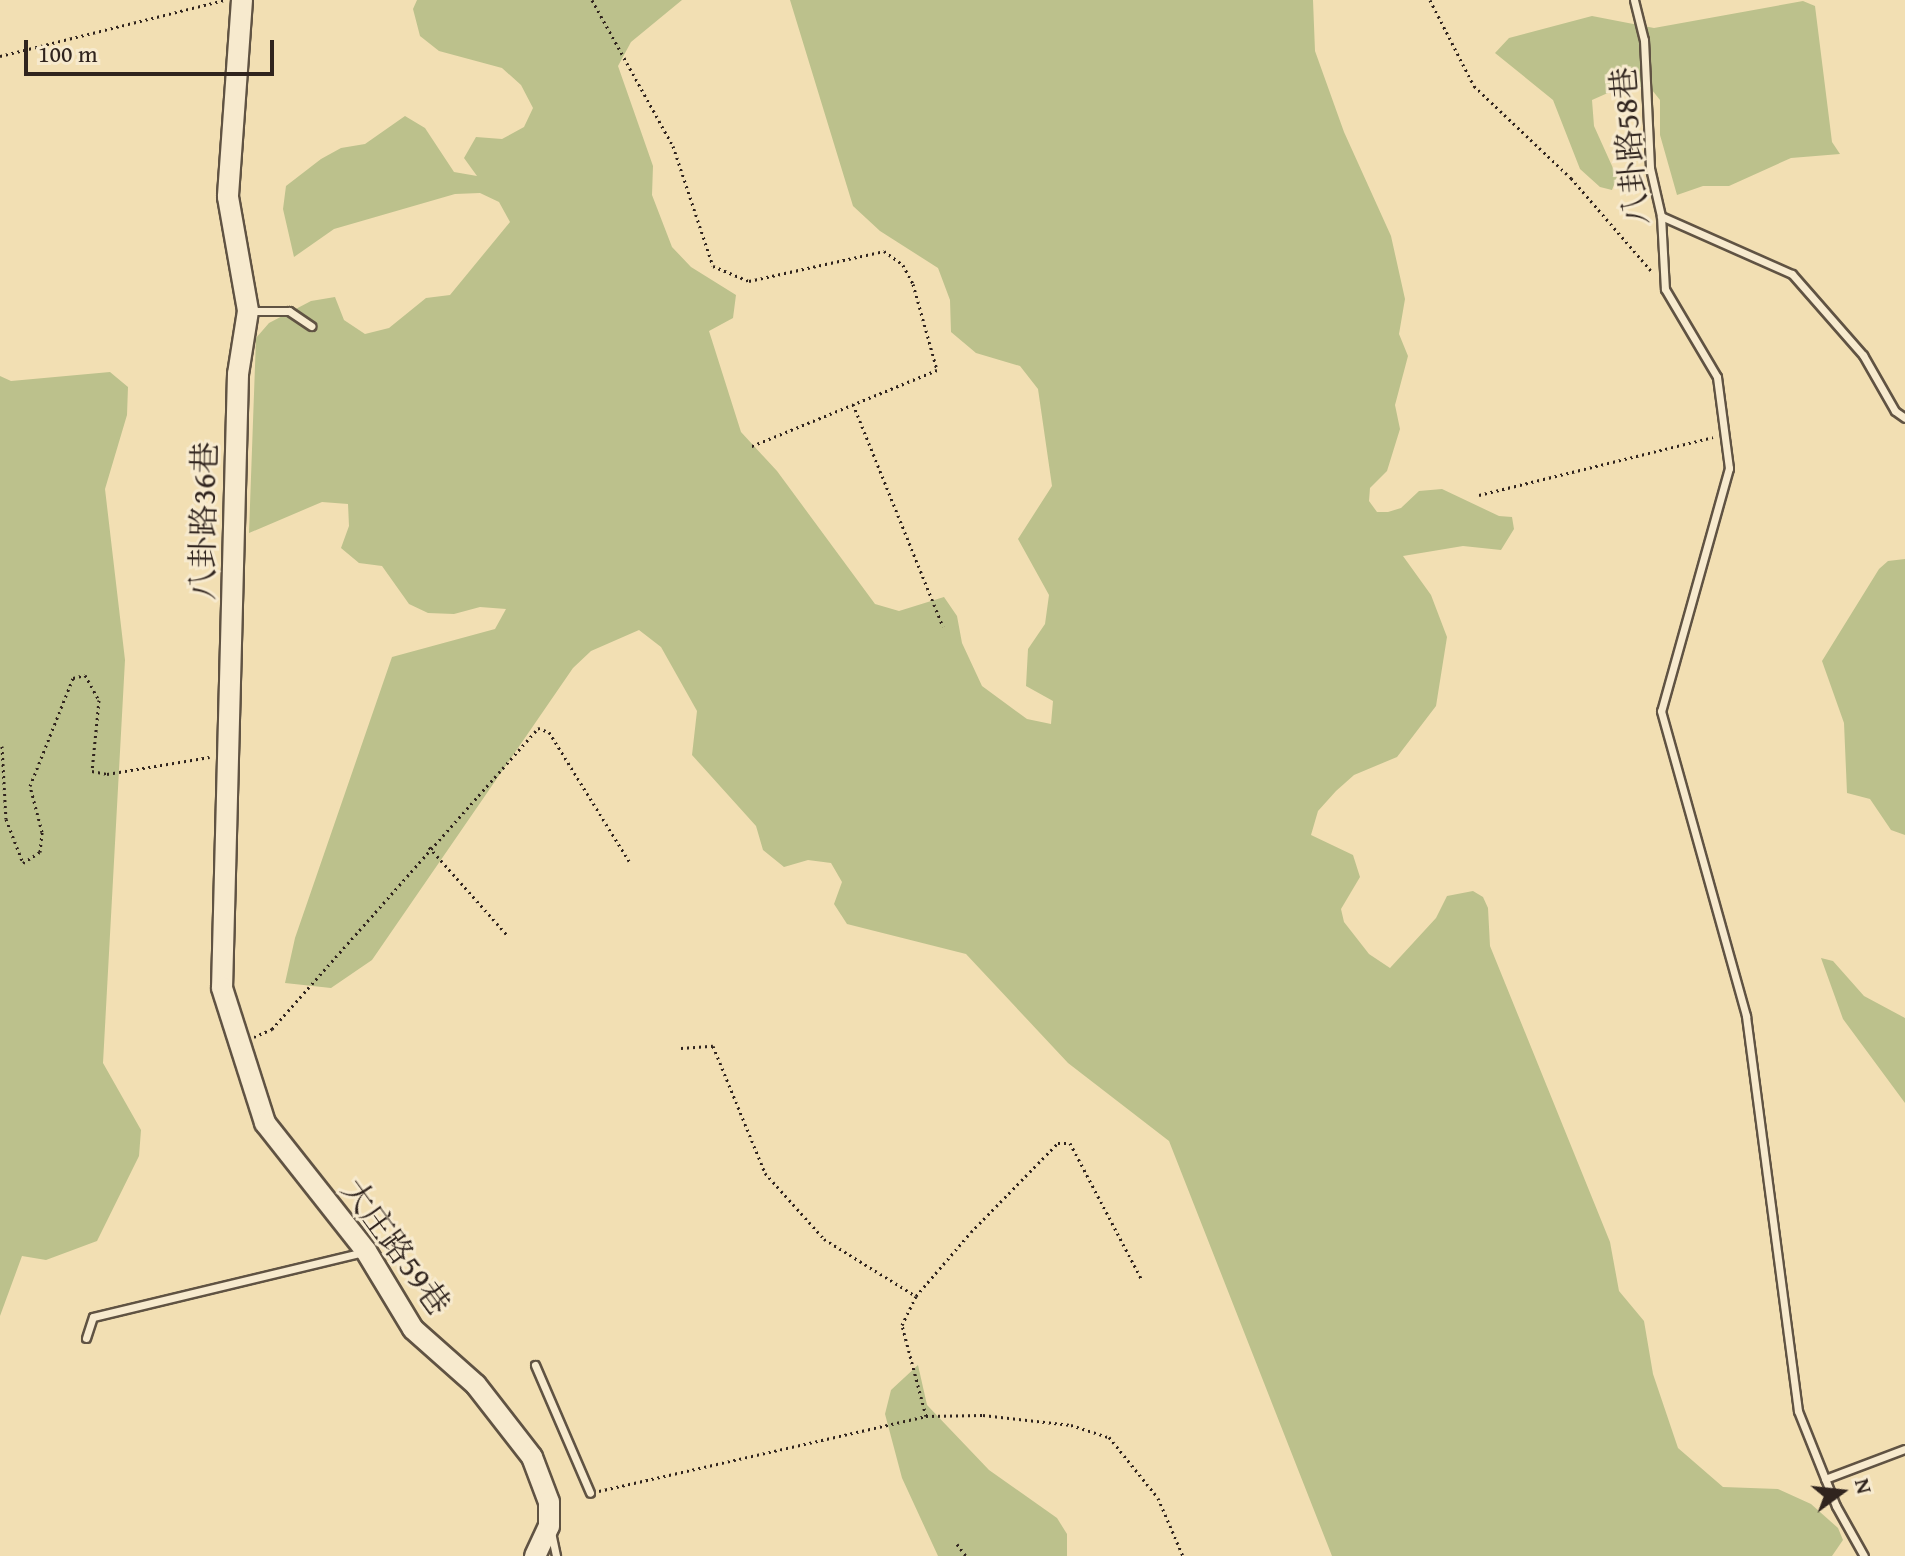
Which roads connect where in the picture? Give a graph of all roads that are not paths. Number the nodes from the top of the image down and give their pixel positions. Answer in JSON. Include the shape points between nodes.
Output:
{"nodes":[{"id":1,"x":242,"y":0,"type":"edge"},
{"id":2,"x":1634,"y":0,"type":"edge"},
{"id":3,"x":1661,"y":216,"type":"junction"},
{"id":4,"x":248,"y":311,"type":"junction"},
{"id":5,"x":311,"y":326,"type":"dead end"},
{"id":6,"x":1905,"y":418,"type":"edge"},
{"id":7,"x":236,"y":1045,"type":"joint"},
{"id":8,"x":366,"y":1251,"type":"junction"},
{"id":9,"x":86,"y":1338,"type":"dead end"},
{"id":10,"x":535,"y":1365,"type":"dead end"},
{"id":11,"x":1905,"y":1449,"type":"edge"},
{"id":12,"x":1825,"y":1479,"type":"junction"},
{"id":13,"x":590,"y":1493,"type":"road end"},
{"id":14,"x":549,"y":1526,"type":"junction"},
{"id":15,"x":535,"y":1556,"type":"edge"},
{"id":16,"x":556,"y":1556,"type":"edge"},
{"id":17,"x":1864,"y":1556,"type":"edge"}],
"edges":[{"from":1,"to":4,"type":"street","name":"八卦路36巷","via":[[228,197]]},
{"from":2,"to":3,"type":"lane","name":"八卦路58巷","via":[[1644,40],[1650,168]]},
{"from":3,"to":6,"type":"lane","via":[[1792,274],[1863,355],[1895,411]]},
{"from":3,"to":12,"type":"lane","name":"八卦路58巷","via":[[1665,289],[1717,377],[1729,468],[1661,711],[1746,1016],[1798,1411]]},
{"from":4,"to":5,"type":"lane","via":[[289,311]]},
{"from":4,"to":7,"type":"street","name":"八卦路36巷","via":[[238,374],[222,988]]},
{"from":7,"to":8,"type":"street","name":"大庄路59巷","via":[[265,1123]]},
{"from":8,"to":9,"type":"lane","via":[[93,1317]]},
{"from":8,"to":14,"type":"street","name":"大庄路59巷","via":[[413,1329],[476,1385],[532,1457],[549,1502]]},
{"from":10,"to":13,"type":"lane"},
{"from":11,"to":12,"type":"lane"},
{"from":12,"to":17,"type":"lane"},
{"from":14,"to":15,"type":"street"},
{"from":14,"to":16,"type":"lane"}]}
